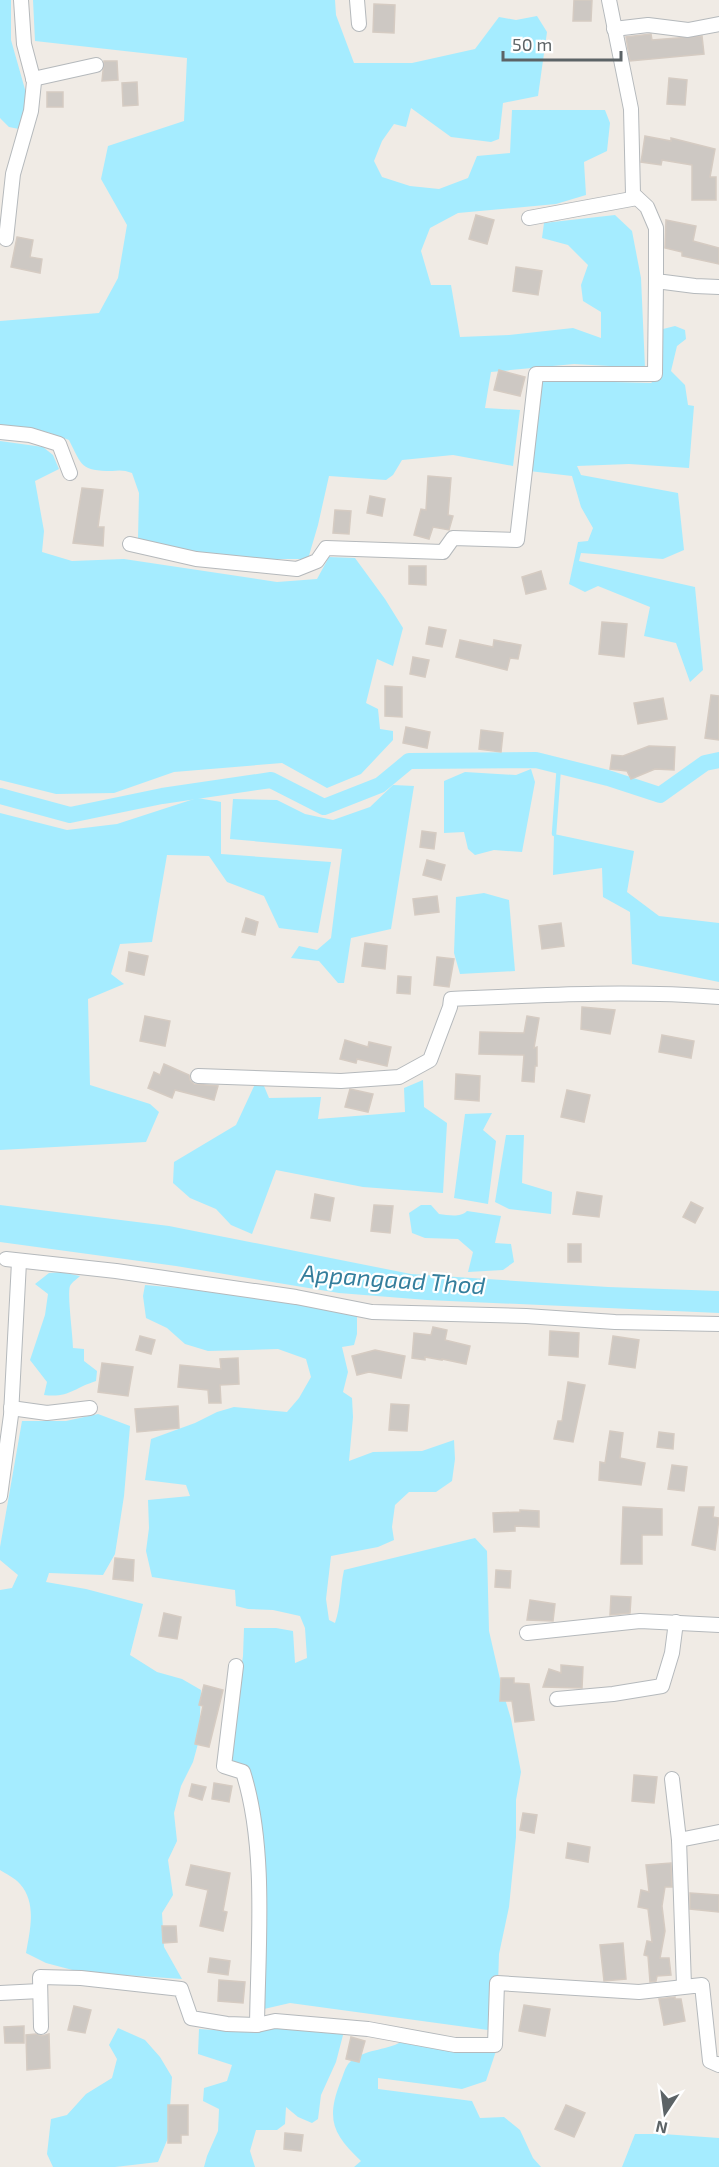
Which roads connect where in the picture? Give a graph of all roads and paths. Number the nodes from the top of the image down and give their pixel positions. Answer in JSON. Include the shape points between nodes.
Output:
{"nodes":[{"id":1,"x":21,"y":0,"type":"edge"},
{"id":2,"x":357,"y":0,"type":"edge"},
{"id":3,"x":609,"y":0,"type":"edge"},
{"id":4,"x":359,"y":24,"type":"dead end"},
{"id":5,"x":719,"y":24,"type":"edge"},
{"id":6,"x":614,"y":29,"type":"junction"},
{"id":7,"x":96,"y":65,"type":"dead end"},
{"id":8,"x":33,"y":79,"type":"junction"},
{"id":9,"x":638,"y":198,"type":"junction"},
{"id":10,"x":529,"y":218,"type":"dead end"},
{"id":11,"x":6,"y":239,"type":"dead end"},
{"id":12,"x":656,"y":281,"type":"junction"},
{"id":13,"x":719,"y":287,"type":"edge"},
{"id":14,"x":0,"y":432,"type":"edge"},
{"id":15,"x":70,"y":473,"type":"dead end"},
{"id":16,"x":130,"y":544,"type":"dead end"},
{"id":17,"x":719,"y":997,"type":"edge"},
{"id":18,"x":198,"y":1076,"type":"dead end"},
{"id":19,"x":719,"y":1324,"type":"edge"},
{"id":20,"x":11,"y":1408,"type":"junction"},
{"id":21,"x":90,"y":1408,"type":"dead end"},
{"id":22,"x":0,"y":1496,"type":"edge"},
{"id":23,"x":676,"y":1622,"type":"junction"},
{"id":24,"x":719,"y":1625,"type":"edge"},
{"id":25,"x":527,"y":1633,"type":"dead end"},
{"id":26,"x":236,"y":1666,"type":"dead end"},
{"id":27,"x":557,"y":1699,"type":"dead end"},
{"id":28,"x":672,"y":1779,"type":"dead end"},
{"id":29,"x":719,"y":1832,"type":"edge"},
{"id":30,"x":679,"y":1840,"type":"junction"},
{"id":31,"x":684,"y":1986,"type":"junction"},
{"id":32,"x":40,"y":1991,"type":"junction"},
{"id":33,"x":0,"y":1993,"type":"edge"},
{"id":34,"x":257,"y":2025,"type":"junction"},
{"id":35,"x":41,"y":2026,"type":"dead end"},
{"id":36,"x":719,"y":2064,"type":"edge"}],
"edges":[{"from":1,"to":8,"type":"street","via":[[24,44]]},
{"from":2,"to":4,"type":"street"},
{"from":3,"to":6,"type":"street"},
{"from":5,"to":6,"type":"street","via":[[688,30],[648,25]]},
{"from":6,"to":9,"type":"street","via":[[631,109],[633,194]]},
{"from":7,"to":8,"type":"street"},
{"from":8,"to":11,"type":"street","via":[[31,111],[13,174]]},
{"from":9,"to":10,"type":"street"},
{"from":9,"to":12,"type":"street","via":[[647,207],[656,228]]},
{"from":12,"to":13,"type":"street"},
{"from":12,"to":16,"type":"street","via":[[656,374],[536,374],[517,540],[453,538],[443,552],[326,548],[317,561],[297,569],[196,559]]},
{"from":14,"to":15,"type":"street","via":[[30,435],[59,444]]},
{"from":17,"to":18,"type":"street","via":[[598,993],[451,999],[430,1060],[399,1077],[341,1081]]},
{"from":19,"to":20,"type":"street","via":[[372,1312],[296,1297],[12,1260]]},
{"from":20,"to":21,"type":"street","via":[[47,1413]]},
{"from":20,"to":22,"type":"street"},
{"from":23,"to":24,"type":"street"},
{"from":23,"to":25,"type":"street","via":[[640,1621]]},
{"from":23,"to":27,"type":"street","via":[[662,1686]]},
{"from":26,"to":34,"type":"street","via":[[224,1766],[243,1772],[253,1823],[257,1867]]},
{"from":28,"to":30,"type":"street"},
{"from":29,"to":30,"type":"street"},
{"from":30,"to":31,"type":"street"},
{"from":31,"to":34,"type":"street","via":[[639,1992],[497,1983],[495,2045],[455,2045],[368,2029],[275,2020]]},
{"from":31,"to":36,"type":"street","via":[[702,1985],[710,2061]]},
{"from":32,"to":33,"type":"street"},
{"from":32,"to":34,"type":"street","via":[[40,1977],[181,1989],[191,2018]]},
{"from":32,"to":35,"type":"street"}]}
